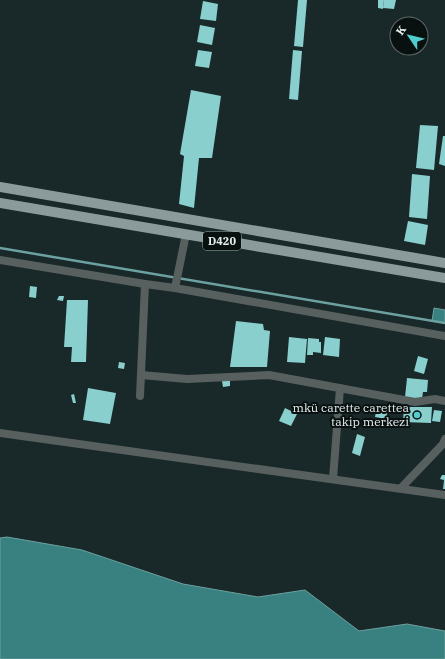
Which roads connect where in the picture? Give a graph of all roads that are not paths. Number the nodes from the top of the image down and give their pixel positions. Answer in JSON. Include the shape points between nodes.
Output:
{"nodes":[{"id":1,"x":0,"y":187,"type":"edge"},
{"id":2,"x":0,"y":202,"type":"edge"},
{"id":3,"x":186,"y":234,"type":"junction"},
{"id":4,"x":0,"y":260,"type":"edge"},
{"id":5,"x":445,"y":263,"type":"edge"},
{"id":6,"x":445,"y":278,"type":"edge"},
{"id":7,"x":145,"y":284,"type":"junction"},
{"id":8,"x":175,"y":288,"type":"junction"},
{"id":9,"x":445,"y":336,"type":"edge"},
{"id":10,"x":141,"y":375,"type":"junction"},
{"id":11,"x":340,"y":388,"type":"junction"},
{"id":12,"x":140,"y":396,"type":"dead end"},
{"id":13,"x":445,"y":401,"type":"edge"},
{"id":14,"x":0,"y":433,"type":"edge"},
{"id":15,"x":445,"y":439,"type":"edge"},
{"id":16,"x":333,"y":479,"type":"junction"},
{"id":17,"x":401,"y":488,"type":"junction"},
{"id":18,"x":445,"y":495,"type":"edge"}],
"edges":[{"from":1,"to":5,"type":"main road","number":"D420"},
{"from":2,"to":3,"type":"main road","number":"D420"},
{"from":3,"to":6,"type":"main road","number":"D420"},
{"from":3,"to":8,"type":"street"},
{"from":4,"to":7,"type":"street"},
{"from":7,"to":8,"type":"street"},
{"from":7,"to":10,"type":"street"},
{"from":8,"to":9,"type":"street"},
{"from":10,"to":11,"type":"street","via":[[187,379],[269,375]]},
{"from":10,"to":12,"type":"street"},
{"from":11,"to":13,"type":"street","via":[[415,402],[435,399]]},
{"from":11,"to":16,"type":"street"},
{"from":14,"to":16,"type":"street"},
{"from":15,"to":17,"type":"street"},
{"from":16,"to":17,"type":"street"},
{"from":17,"to":18,"type":"street"}]}
